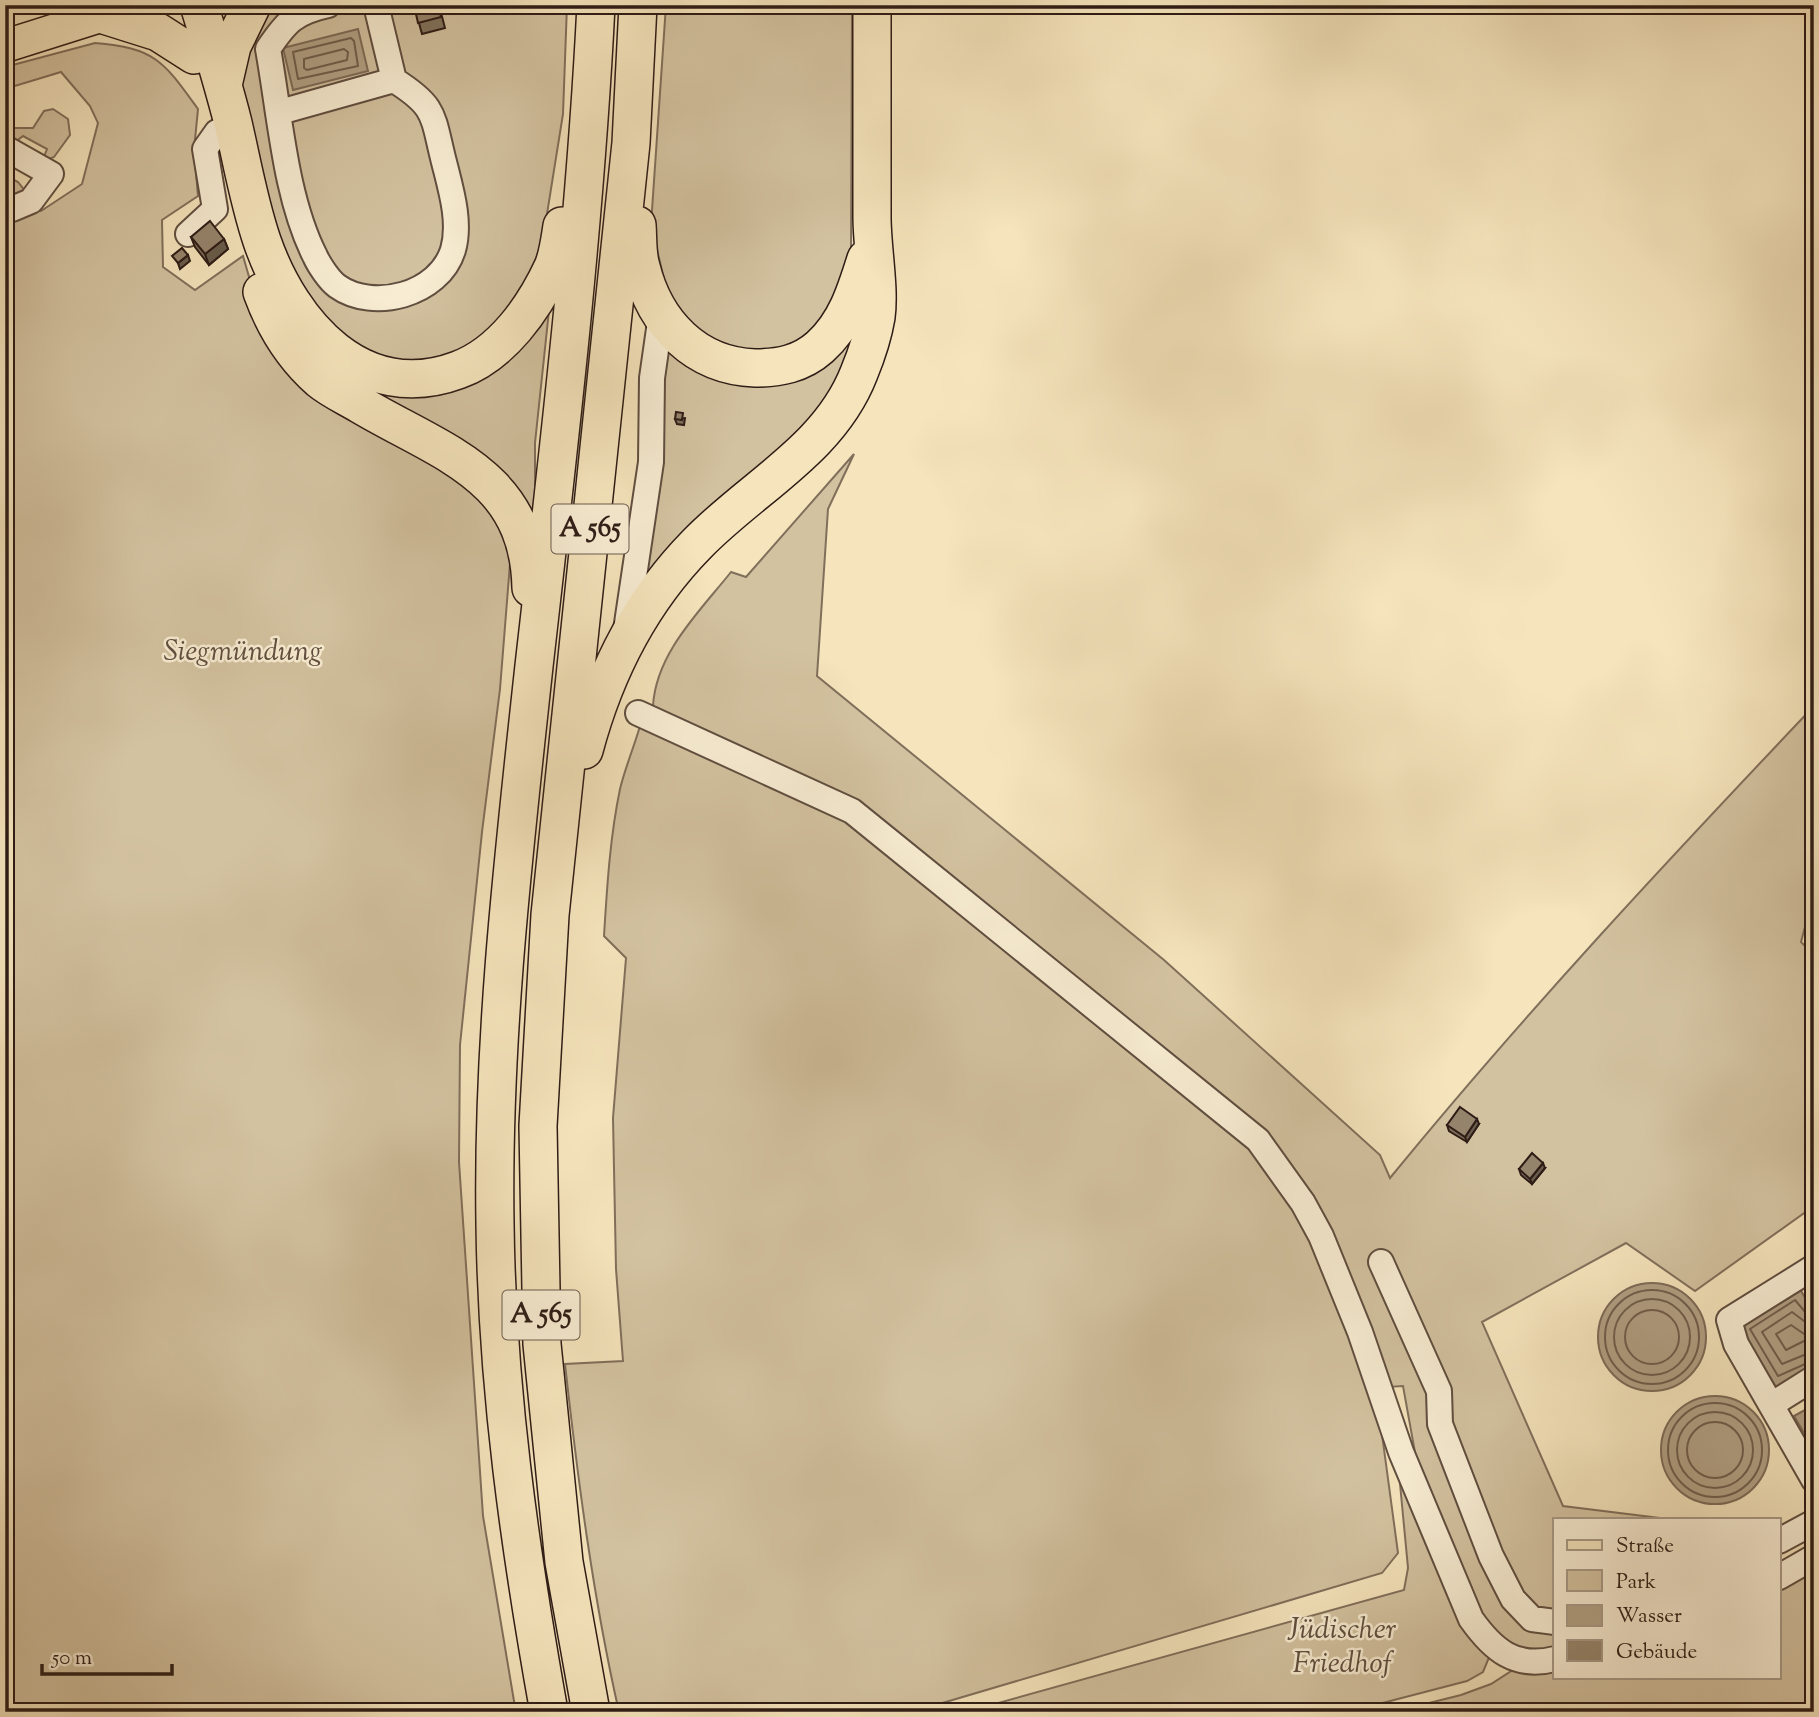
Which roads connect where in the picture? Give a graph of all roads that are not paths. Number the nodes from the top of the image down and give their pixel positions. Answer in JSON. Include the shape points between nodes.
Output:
{"nodes":[{"id":1,"x":180,"y":5,"type":"edge"},
{"id":2,"x":200,"y":5,"type":"edge"},
{"id":3,"x":252,"y":5,"type":"edge"},
{"id":4,"x":328,"y":5,"type":"edge"},
{"id":5,"x":376,"y":5,"type":"edge"},
{"id":6,"x":596,"y":5,"type":"edge"},
{"id":7,"x":638,"y":5,"type":"edge"},
{"id":8,"x":872,"y":5,"type":"edge"},
{"id":9,"x":120,"y":10,"type":"edge"},
{"id":10,"x":5,"y":46,"type":"edge"},
{"id":11,"x":194,"y":55,"type":"junction"},
{"id":12,"x":394,"y":80,"type":"junction"},
{"id":13,"x":592,"y":85,"type":"junction"},
{"id":14,"x":223,"y":86,"type":"junction"},
{"id":15,"x":280,"y":112,"type":"junction"},
{"id":16,"x":217,"y":132,"type":"junction"},
{"id":17,"x":631,"y":144,"type":"junction"},
{"id":18,"x":5,"y":148,"type":"edge"},
{"id":19,"x":5,"y":207,"type":"edge"},
{"id":20,"x":188,"y":234,"type":"dead end"},
{"id":21,"x":872,"y":240,"type":"junction"},
{"id":22,"x":661,"y":315,"type":"junction"},
{"id":23,"x":625,"y":641,"type":"junction"},
{"id":24,"x":532,"y":685,"type":"junction"},
{"id":25,"x":638,"y":713,"type":"dead end"},
{"id":26,"x":550,"y":915,"type":"junction"},
{"id":27,"x":1381,"y":1262,"type":"dead end"},
{"id":28,"x":1814,"y":1267,"type":"edge"},
{"id":29,"x":1814,"y":1378,"type":"edge"},
{"id":30,"x":1771,"y":1405,"type":"junction"},
{"id":31,"x":1814,"y":1480,"type":"edge"},
{"id":32,"x":1814,"y":1522,"type":"edge"},
{"id":33,"x":1780,"y":1540,"type":"edge"},
{"id":34,"x":1814,"y":1557,"type":"edge"},
{"id":35,"x":1780,"y":1576,"type":"edge"},
{"id":36,"x":1553,"y":1622,"type":"edge"},
{"id":37,"x":1553,"y":1659,"type":"edge"},
{"id":38,"x":549,"y":1712,"type":"edge"},
{"id":39,"x":591,"y":1712,"type":"edge"}],
"edges":[{"from":1,"to":11,"type":"highway"},
{"from":2,"to":14,"type":"highway"},
{"from":3,"to":14,"type":"highway","via":[[232,46]]},
{"from":4,"to":15,"type":"lane","via":[[298,13],[268,49]]},
{"from":5,"to":12,"type":"lane"},
{"from":6,"to":13,"type":"highway","number":"A 565"},
{"from":7,"to":17,"type":"highway","number":"A 565"},
{"from":8,"to":21,"type":"highway"},
{"from":9,"to":10,"type":"main road"},
{"from":9,"to":11,"type":"highway"},
{"from":11,"to":16,"type":"highway"},
{"from":12,"to":15,"type":"lane"},
{"from":12,"to":15,"type":"lane","via":[[422,98],[432,115],[457,220],[453,252],[433,280],[403,295],[369,299],[358,295],[337,286],[315,258],[297,212]]},
{"from":13,"to":14,"type":"highway","via":[[554,265],[526,314],[498,346],[460,370],[423,380],[399,380],[340,356],[292,302],[263,242]]},
{"from":13,"to":24,"type":"highway","number":"A 565","via":[[564,402]]},
{"from":16,"to":20,"type":"lane","via":[[205,149],[218,219]]},
{"from":16,"to":24,"type":"highway","via":[[268,310],[296,356],[323,382],[455,455],[500,495],[521,532],[530,565]]},
{"from":17,"to":22,"type":"highway","via":[[640,267]]},
{"from":17,"to":26,"type":"highway","number":"A 565"},
{"from":18,"to":19,"type":"lane","via":[[51,174],[31,201],[12,209]]},
{"from":21,"to":22,"type":"highway","via":[[852,303],[835,330],[819,348],[778,368],[716,363],[678,338]]},
{"from":21,"to":23,"type":"highway","via":[[876,316],[859,375],[830,423],[801,455],[698,542],[655,591]]},
{"from":22,"to":23,"type":"lane","via":[[652,378],[651,462]]},
{"from":23,"to":26,"type":"highway","via":[[591,724]]},
{"from":24,"to":38,"type":"highway","number":"A 565","via":[[504,935],[495,1220],[508,1458]]},
{"from":25,"to":37,"type":"lane","via":[[852,811],[1258,1140],[1321,1236],[1401,1452],[1471,1619],[1484,1637],[1511,1659]]},
{"from":26,"to":39,"type":"highway","number":"A 565","via":[[538,1126],[542,1344],[564,1562]]},
{"from":27,"to":36,"type":"lane","via":[[1438,1391],[1440,1424],[1491,1556],[1513,1599],[1532,1619]]},
{"from":28,"to":30,"type":"lane","via":[[1729,1320],[1736,1344]]},
{"from":29,"to":30,"type":"lane"},
{"from":30,"to":31,"type":"lane"},
{"from":32,"to":33,"type":"lane"},
{"from":34,"to":35,"type":"lane"}]}
